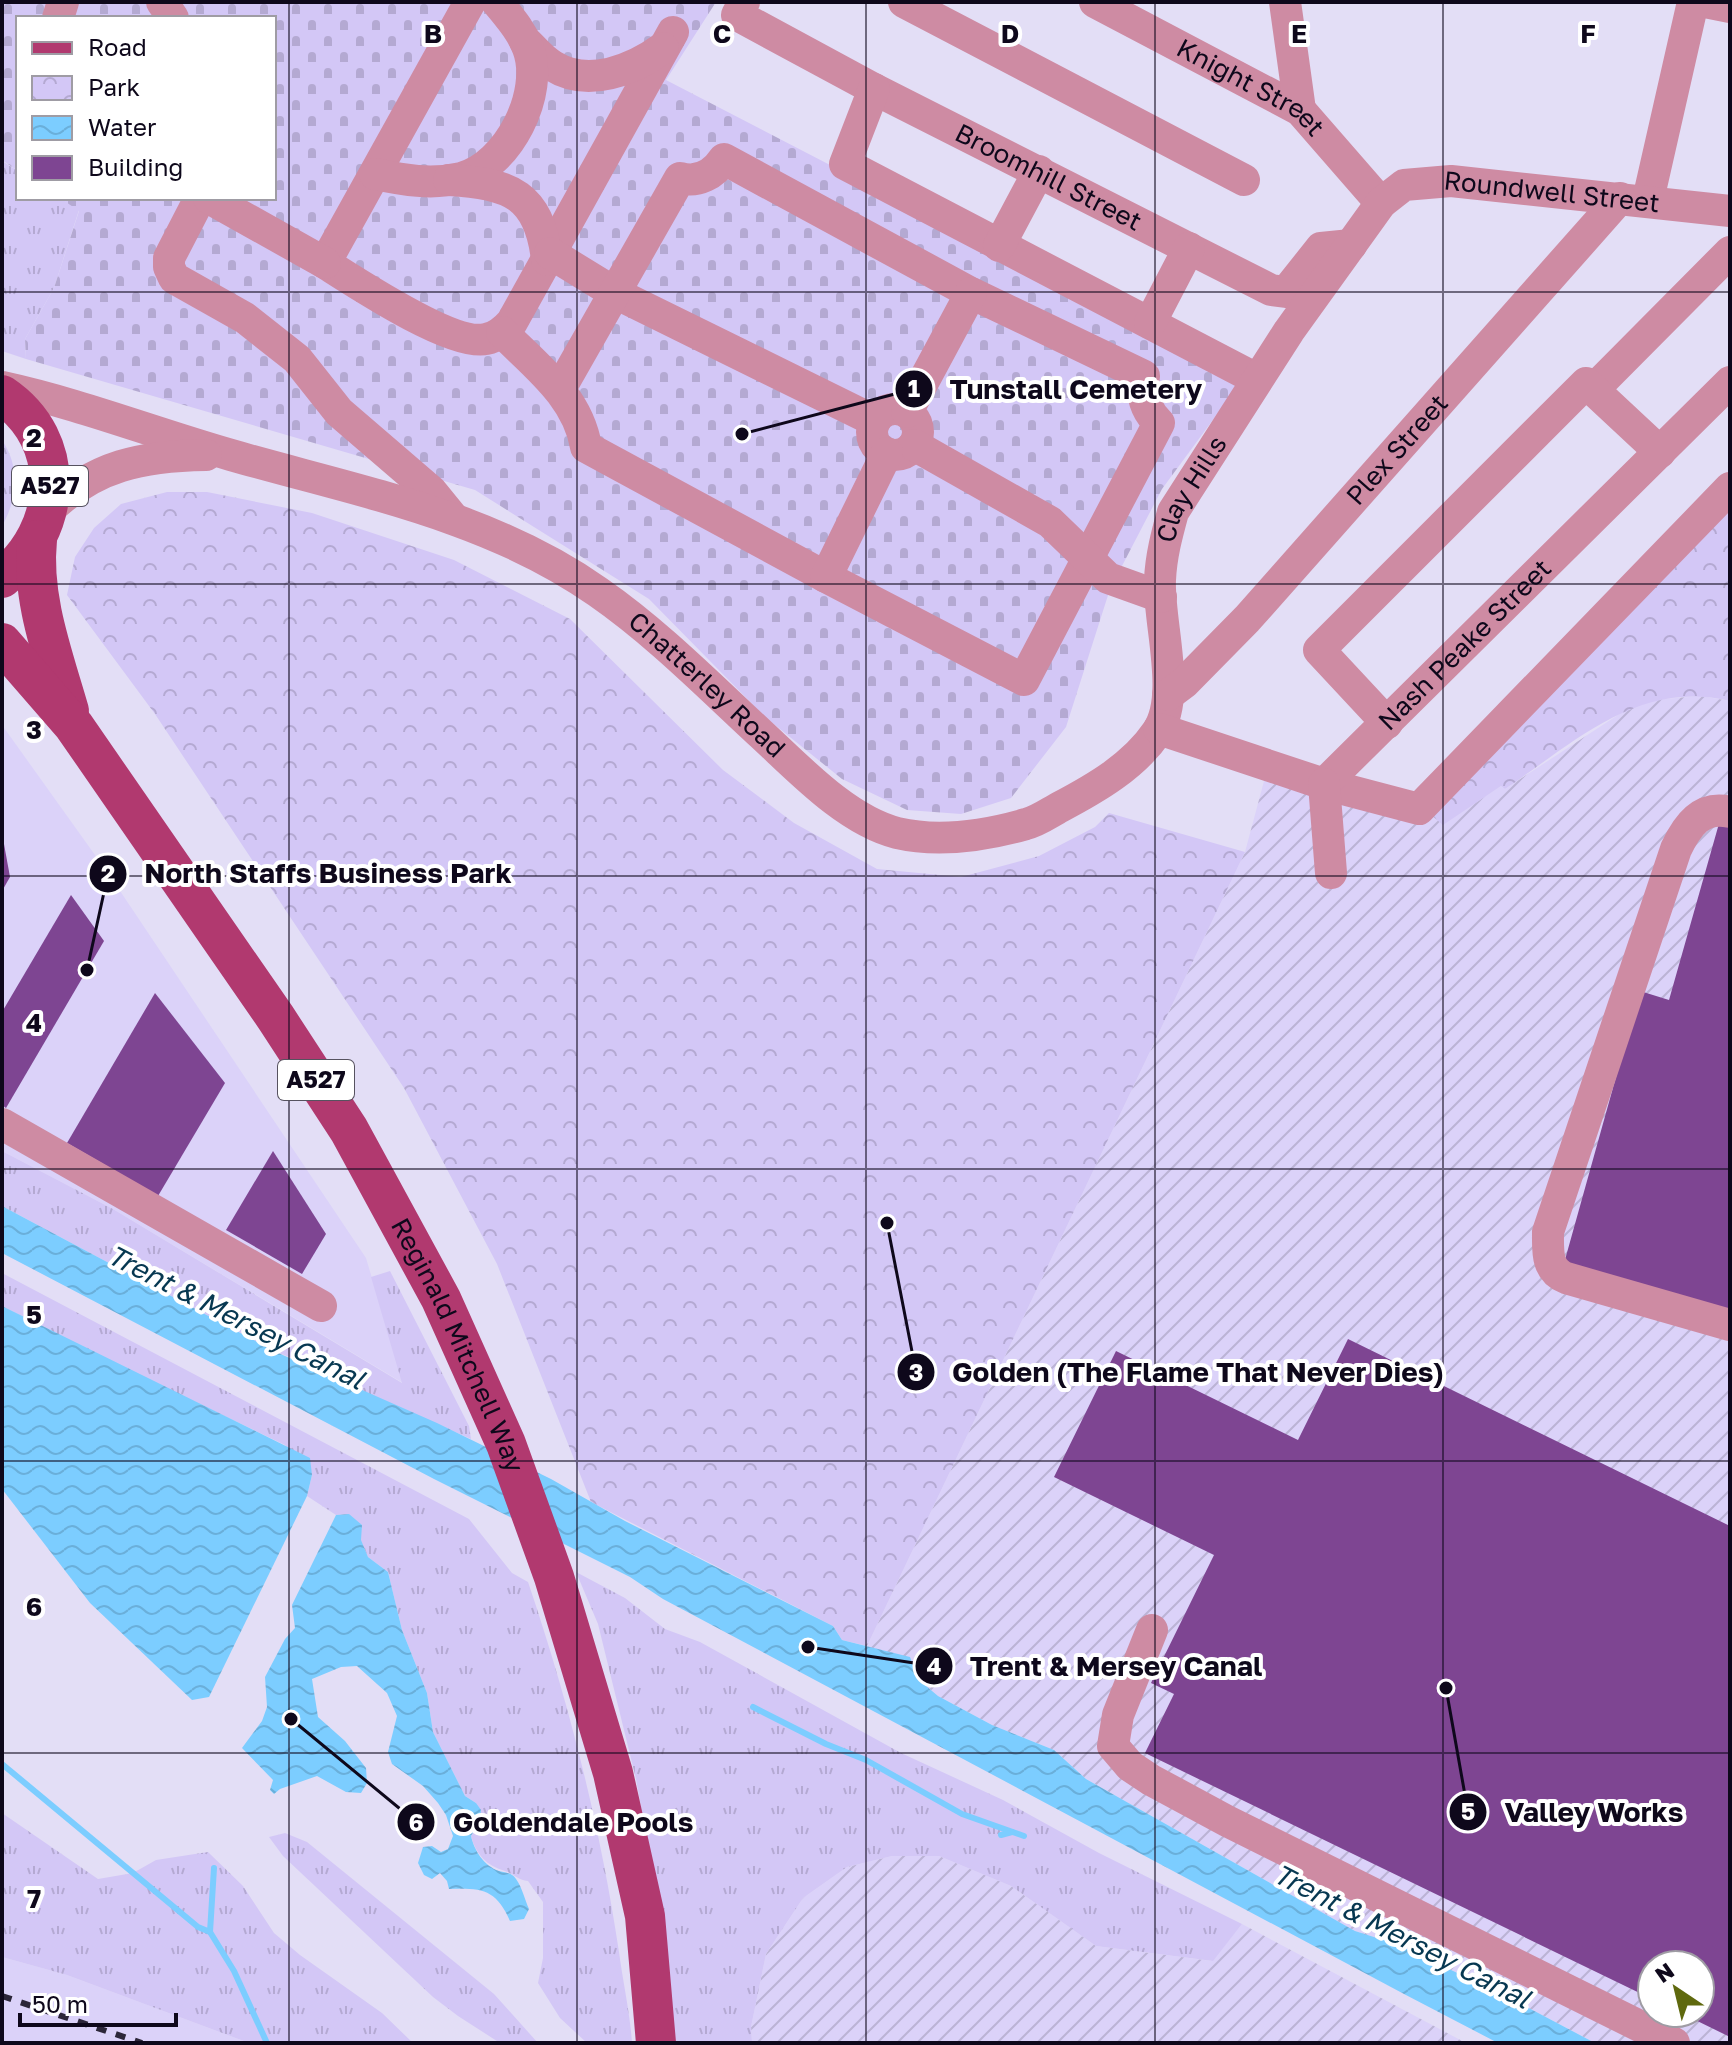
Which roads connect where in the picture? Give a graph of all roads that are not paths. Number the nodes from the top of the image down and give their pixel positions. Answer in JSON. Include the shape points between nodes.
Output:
{"nodes":[{"id":1,"x":470,"y":2,"type":"edge"},
{"id":2,"x":497,"y":2,"type":"edge"},
{"id":3,"x":904,"y":2,"type":"edge"},
{"id":4,"x":1095,"y":2,"type":"edge"},
{"id":5,"x":1693,"y":2,"type":"edge"},
{"id":6,"x":740,"y":8,"type":"edge"},
{"id":7,"x":1287,"y":15,"type":"edge"},
{"id":8,"x":525,"y":41,"type":"junction"},
{"id":9,"x":874,"y":89,"type":"junction"},
{"id":10,"x":1300,"y":110,"type":"junction"},
{"id":11,"x":502,"y":149,"type":"junction"},
{"id":12,"x":1039,"y":171,"type":"junction"},
{"id":13,"x":375,"y":174,"type":"junction"},
{"id":14,"x":448,"y":180,"type":"junction"},
{"id":15,"x":1244,"y":180,"type":"dead end"},
{"id":16,"x":586,"y":189,"type":"junction"},
{"id":17,"x":519,"y":197,"type":"junction"},
{"id":18,"x":1634,"y":199,"type":"junction"},
{"id":19,"x":199,"y":200,"type":"edge"},
{"id":20,"x":213,"y":200,"type":"edge"},
{"id":21,"x":1381,"y":203,"type":"junction"},
{"id":22,"x":1730,"y":211,"type":"edge"},
{"id":23,"x":1351,"y":245,"type":"junction"},
{"id":24,"x":999,"y":246,"type":"junction"},
{"id":25,"x":1189,"y":248,"type":"junction"},
{"id":26,"x":1730,"y":252,"type":"edge"},
{"id":27,"x":549,"y":257,"type":"junction"},
{"id":28,"x":325,"y":263,"type":"junction"},
{"id":29,"x":615,"y":293,"type":"junction"},
{"id":30,"x":971,"y":293,"type":"junction"},
{"id":31,"x":1150,"y":323,"type":"junction"},
{"id":32,"x":502,"y":332,"type":"junction"},
{"id":33,"x":1245,"y":373,"type":"dead end"},
{"id":34,"x":1730,"y":382,"type":"edge"},
{"id":35,"x":2,"y":387,"type":"edge"},
{"id":36,"x":560,"y":389,"type":"junction"},
{"id":37,"x":1593,"y":390,"type":"junction"},
{"id":38,"x":2,"y":395,"type":"edge"},
{"id":39,"x":907,"y":412,"type":"junction"},
{"id":40,"x":875,"y":421,"type":"junction"},
{"id":41,"x":900,"y":449,"type":"junction"},
{"id":42,"x":1660,"y":452,"type":"junction"},
{"id":43,"x":229,"y":454,"type":"junction"},
{"id":44,"x":1730,"y":488,"type":"edge"},
{"id":45,"x":454,"y":519,"type":"junction"},
{"id":46,"x":42,"y":525,"type":"junction"},
{"id":47,"x":1088,"y":559,"type":"junction"},
{"id":48,"x":826,"y":577,"type":"junction"},
{"id":49,"x":2,"y":578,"type":"edge"},
{"id":50,"x":1161,"y":597,"type":"junction"},
{"id":51,"x":2,"y":643,"type":"edge"},
{"id":52,"x":1168,"y":695,"type":"junction"},
{"id":53,"x":1387,"y":723,"type":"junction"},
{"id":54,"x":74,"y":726,"type":"junction"},
{"id":55,"x":1159,"y":729,"type":"junction"},
{"id":56,"x":1324,"y":784,"type":"junction"},
{"id":57,"x":1730,"y":812,"type":"edge"},
{"id":58,"x":1331,"y":873,"type":"dead end"},
{"id":59,"x":2,"y":1124,"type":"edge"},
{"id":60,"x":321,"y":1306,"type":"dead end"},
{"id":61,"x":1730,"y":1325,"type":"edge"},
{"id":62,"x":1152,"y":1630,"type":"dead end"},
{"id":63,"x":656,"y":2043,"type":"edge"},
{"id":64,"x":1674,"y":2043,"type":"edge"}],
"edges":[{"from":1,"to":13,"type":"street"},
{"from":2,"to":8,"type":"street"},
{"from":3,"to":15,"type":"street"},
{"from":4,"to":10,"type":"street","name":"Knight Street"},
{"from":5,"to":18,"type":"street"},
{"from":6,"to":9,"type":"street","name":"Broomhill Street"},
{"from":7,"to":10,"type":"street"},
{"from":8,"to":11,"type":"street","via":[[533,79],[525,115]]},
{"from":8,"to":16,"type":"street","via":[[571,75],[594,76],[644,62],[669,39]]},
{"from":9,"to":12,"type":"street","name":"Broomhill Street"},
{"from":9,"to":24,"type":"street","via":[[845,164]]},
{"from":10,"to":21,"type":"street","name":"Knight Street"},
{"from":11,"to":14,"type":"street","via":[[465,177]]},
{"from":11,"to":17,"type":"street","via":[[508,183]]},
{"from":12,"to":24,"type":"street"},
{"from":12,"to":25,"type":"street","name":"Broomhill Street"},
{"from":13,"to":14,"type":"street","via":[[410,182]]},
{"from":13,"to":28,"type":"street"},
{"from":14,"to":17,"type":"street"},
{"from":16,"to":17,"type":"street","via":[[540,204]]},
{"from":16,"to":27,"type":"street"},
{"from":17,"to":27,"type":"street","via":[[540,222]]},
{"from":18,"to":21,"type":"street","name":"Roundwell Street","via":[[1451,181],[1404,185]]},
{"from":18,"to":22,"type":"street","name":"Roundwell Street"},
{"from":18,"to":52,"type":"street","name":"Plex Street","via":[[1247,619]]},
{"from":19,"to":45,"type":"street","via":[[169,258],[174,278],[245,318],[297,359],[339,412],[432,492]]},
{"from":20,"to":28,"type":"street"},
{"from":21,"to":23,"type":"street","name":"Clay Hills"},
{"from":23,"to":25,"type":"street","name":"Broomhill Street","via":[[1321,248],[1286,292],[1271,290]]},
{"from":23,"to":50,"type":"street","name":"Clay Hills","via":[[1173,512],[1164,544]]},
{"from":24,"to":31,"type":"street"},
{"from":25,"to":31,"type":"street"},
{"from":26,"to":37,"type":"street"},
{"from":27,"to":29,"type":"street"},
{"from":27,"to":32,"type":"street"},
{"from":28,"to":32,"type":"street","via":[[392,307],[469,339],[485,340]]},
{"from":29,"to":30,"type":"street","via":[[680,178],[709,174],[724,159]]},
{"from":29,"to":36,"type":"street"},
{"from":29,"to":40,"type":"street"},
{"from":30,"to":39,"type":"street"},
{"from":30,"to":47,"type":"street","via":[[1144,376],[1144,400],[1159,423]]},
{"from":31,"to":33,"type":"street"},
{"from":32,"to":36,"type":"street"},
{"from":34,"to":42,"type":"street","name":"Nash Peake Street"},
{"from":35,"to":43,"type":"street","name":"Chatterley Road","via":[[55,398]]},
{"from":36,"to":48,"type":"street","via":[[583,426],[586,447]]},
{"from":37,"to":42,"type":"street"},
{"from":37,"to":53,"type":"street","via":[[1586,383],[1319,650]]},
{"from":38,"to":46,"type":"main road","number":"A527","via":[[24,414],[44,450],[51,482]]},
{"from":39,"to":40,"type":"street","via":[[895,408]]},
{"from":39,"to":41,"type":"street","via":[[919,430]]},
{"from":40,"to":41,"type":"street","via":[[876,444]]},
{"from":41,"to":47,"type":"street","via":[[1050,522]]},
{"from":41,"to":48,"type":"street"},
{"from":42,"to":53,"type":"street","name":"Nash Peake Street"},
{"from":43,"to":45,"type":"street","name":"Chatterley Road"},
{"from":43,"to":46,"type":"street","name":"Chatterley Road","via":[[161,456],[116,467],[84,482]]},
{"from":44,"to":56,"type":"street","via":[[1419,809]]},
{"from":45,"to":55,"type":"street","name":"Chatterley Road","via":[[540,556],[598,592],[666,646],[816,784],[863,819],[892,832],[955,838],[1031,823],[1098,786]]},
{"from":46,"to":49,"type":"main road","number":"A527","via":[[16,567]]},
{"from":46,"to":54,"type":"main road","name":"Reginald Mitchell Way","number":"A527","via":[[34,564],[38,596]]},
{"from":47,"to":48,"type":"street","via":[[1024,680]]},
{"from":47,"to":50,"type":"street","via":[[1108,578]]},
{"from":50,"to":52,"type":"street","name":"Clay Hills"},
{"from":51,"to":54,"type":"main road","name":"Reginald Mitchell Way","number":"A527"},
{"from":52,"to":55,"type":"street","name":"Clay Hills"},
{"from":53,"to":56,"type":"street","name":"Nash Peake Street"},
{"from":54,"to":63,"type":"main road","name":"Reginald Mitchell Way","number":"A527","via":[[349,1130],[441,1299],[506,1444],[554,1577],[613,1773],[645,1916]]},
{"from":55,"to":56,"type":"street"},
{"from":56,"to":58,"type":"street"},
{"from":57,"to":61,"type":"street","via":[[1701,815],[1686,826],[1676,849],[1548,1232],[1548,1253],[1557,1274]]},
{"from":59,"to":60,"type":"street"},
{"from":62,"to":64,"type":"street","via":[[1118,1715],[1113,1746],[1130,1766],[1319,1869]]}]}
